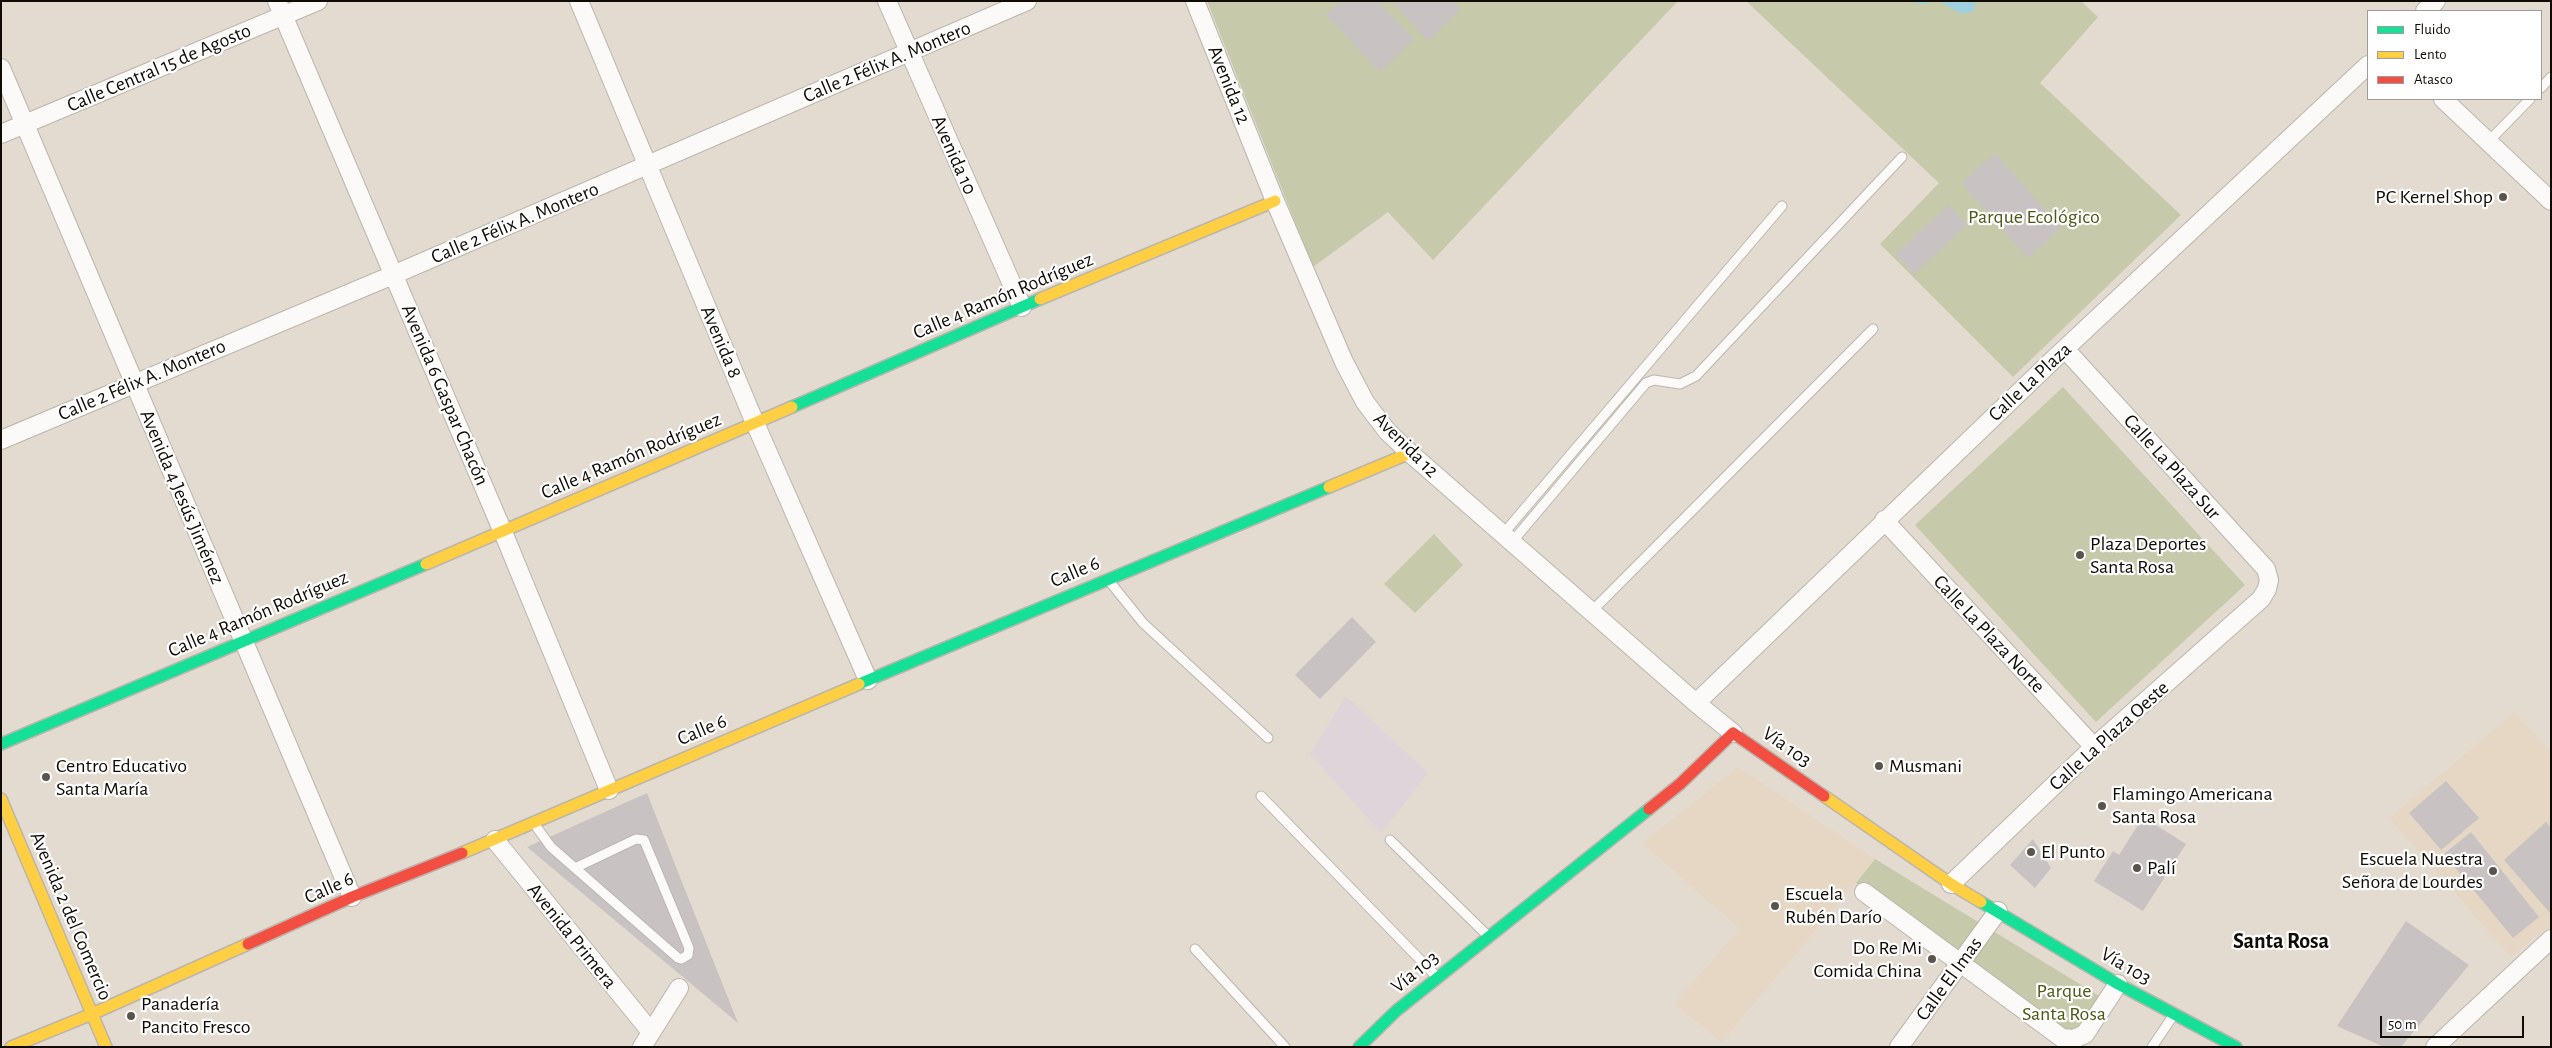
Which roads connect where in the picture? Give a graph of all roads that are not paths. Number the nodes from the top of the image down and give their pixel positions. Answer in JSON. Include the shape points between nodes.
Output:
{"nodes":[{"id":1,"x":318,"y":1,"type":"edge"},
{"id":2,"x":579,"y":1,"type":"edge"},
{"id":3,"x":887,"y":1,"type":"edge"},
{"id":4,"x":1027,"y":1,"type":"edge"},
{"id":5,"x":1195,"y":1,"type":"edge"},
{"id":6,"x":2436,"y":1,"type":"edge"},
{"id":7,"x":280,"y":8,"type":"edge"},
{"id":8,"x":2426,"y":10,"type":"edge"},
{"id":9,"x":908,"y":52,"type":"junction"},
{"id":10,"x":2367,"y":66,"type":"edge"},
{"id":11,"x":1,"y":68,"type":"edge"},
{"id":12,"x":2551,"y":77,"type":"edge"},
{"id":13,"x":2542,"y":87,"type":"edge"},
{"id":14,"x":2444,"y":100,"type":"edge"},
{"id":15,"x":2529,"y":100,"type":"edge"},
{"id":16,"x":25,"y":124,"type":"junction"},
{"id":17,"x":1,"y":134,"type":"edge"},
{"id":18,"x":2489,"y":141,"type":"junction"},
{"id":19,"x":1902,"y":157,"type":"dead end"},
{"id":20,"x":647,"y":166,"type":"junction"},
{"id":21,"x":1275,"y":201,"type":"junction"},
{"id":22,"x":2551,"y":202,"type":"edge"},
{"id":23,"x":1782,"y":206,"type":"dead end"},
{"id":24,"x":393,"y":275,"type":"junction"},
{"id":25,"x":1022,"y":307,"type":"junction"},
{"id":26,"x":1873,"y":329,"type":"dead end"},
{"id":27,"x":2065,"y":349,"type":"junction"},
{"id":28,"x":134,"y":384,"type":"junction"},
{"id":29,"x":755,"y":423,"type":"junction"},
{"id":30,"x":1,"y":440,"type":"edge"},
{"id":31,"x":1410,"y":453,"type":"junction"},
{"id":32,"x":1884,"y":520,"type":"junction"},
{"id":33,"x":503,"y":532,"type":"junction"},
{"id":34,"x":1507,"y":538,"type":"junction"},
{"id":35,"x":1107,"y":579,"type":"junction"},
{"id":36,"x":2267,"y":589,"type":"joint"},
{"id":37,"x":1591,"y":612,"type":"junction"},
{"id":38,"x":242,"y":640,"type":"junction"},
{"id":39,"x":868,"y":680,"type":"junction"},
{"id":40,"x":1696,"y":703,"type":"junction"},
{"id":41,"x":1733,"y":733,"type":"junction"},
{"id":42,"x":1268,"y":738,"type":"dead end"},
{"id":43,"x":1,"y":744,"type":"edge"},
{"id":44,"x":2094,"y":747,"type":"junction"},
{"id":45,"x":610,"y":790,"type":"junction"},
{"id":46,"x":1261,"y":796,"type":"dead end"},
{"id":47,"x":1,"y":799,"type":"edge"},
{"id":48,"x":534,"y":824,"type":"junction"},
{"id":49,"x":494,"y":840,"type":"junction"},
{"id":50,"x":1390,"y":840,"type":"dead end"},
{"id":51,"x":575,"y":868,"type":"junction"},
{"id":52,"x":1951,"y":884,"type":"junction"},
{"id":53,"x":1864,"y":892,"type":"dead end"},
{"id":54,"x":352,"y":897,"type":"junction"},
{"id":55,"x":1998,"y":911,"type":"junction"},
{"id":56,"x":1489,"y":937,"type":"junction"},
{"id":57,"x":2551,"y":939,"type":"edge"},
{"id":58,"x":1195,"y":948,"type":"dead end"},
{"id":59,"x":1960,"y":965,"type":"junction"},
{"id":60,"x":1437,"y":978,"type":"junction"},
{"id":61,"x":2118,"y":984,"type":"junction"},
{"id":62,"x":679,"y":988,"type":"dead end"},
{"id":63,"x":92,"y":1014,"type":"junction"},
{"id":64,"x":2175,"y":1014,"type":"junction"},
{"id":65,"x":646,"y":1039,"type":"edge"},
{"id":66,"x":2226,"y":1045,"type":"edge"},
{"id":67,"x":11,"y":1047,"type":"edge"},
{"id":68,"x":106,"y":1047,"type":"edge"},
{"id":69,"x":1285,"y":1047,"type":"edge"},
{"id":70,"x":1359,"y":1047,"type":"edge"},
{"id":71,"x":1899,"y":1047,"type":"edge"},
{"id":72,"x":2152,"y":1047,"type":"edge"},
{"id":73,"x":2435,"y":1047,"type":"edge"}],
"edges":[{"from":1,"to":7,"type":"street","name":"Calle Central 15 de Agosto"},
{"from":2,"to":20,"type":"street","name":"Avenida 8"},
{"from":3,"to":9,"type":"street","name":"Avenida 10"},
{"from":4,"to":9,"type":"street","name":"Calle 2 Félix A. Montero"},
{"from":5,"to":21,"type":"street","name":"Avenida 12"},
{"from":6,"to":8,"type":"street"},
{"from":7,"to":16,"type":"street","name":"Calle Central 15 de Agosto"},
{"from":7,"to":24,"type":"street","name":"Avenida 6 Gaspar Chacón"},
{"from":9,"to":20,"type":"street","name":"Calle 2 Félix A. Montero"},
{"from":9,"to":25,"type":"street","name":"Avenida 10"},
{"from":10,"to":27,"type":"street","name":"Calle La Plaza"},
{"from":11,"to":16,"type":"street","name":"Avenida 4 Jesús Jiménez"},
{"from":12,"to":13,"type":"lane"},
{"from":14,"to":18,"type":"street"},
{"from":15,"to":18,"type":"lane"},
{"from":16,"to":17,"type":"street","name":"Calle Central 15 de Agosto"},
{"from":16,"to":28,"type":"street","name":"Avenida 4 Jesús Jiménez"},
{"from":18,"to":22,"type":"street"},
{"from":19,"to":34,"type":"lane","via":[[1696,376],[1680,384],[1654,380],[1646,383]]},
{"from":20,"to":24,"type":"street","name":"Calle 2 Félix A. Montero"},
{"from":20,"to":29,"type":"street","name":"Avenida 8"},
{"from":21,"to":25,"type":"street","name":"Calle 4 Ramón Rodríguez"},
{"from":21,"to":31,"type":"street","name":"Avenida 12","via":[[1344,362],[1365,402],[1387,431]]},
{"from":23,"to":34,"type":"lane"},
{"from":24,"to":28,"type":"street","name":"Calle 2 Félix A. Montero"},
{"from":24,"to":33,"type":"street","name":"Avenida 6 Gaspar Chacón"},
{"from":25,"to":29,"type":"street","name":"Calle 4 Ramón Rodríguez"},
{"from":26,"to":37,"type":"lane"},
{"from":27,"to":32,"type":"street","name":"Calle La Plaza"},
{"from":27,"to":36,"type":"street","name":"Calle La Plaza Sur","via":[[2266,569]]},
{"from":28,"to":30,"type":"street","name":"Calle 2 Félix A. Montero"},
{"from":28,"to":38,"type":"street","name":"Avenida 4 Jesús Jiménez"},
{"from":29,"to":33,"type":"street","name":"Calle 4 Ramón Rodríguez"},
{"from":29,"to":39,"type":"street","name":"Avenida 8"},
{"from":31,"to":34,"type":"street","name":"Avenida 12"},
{"from":31,"to":35,"type":"street","name":"Calle 6"},
{"from":32,"to":40,"type":"street","name":"Calle La Plaza"},
{"from":32,"to":44,"type":"street","name":"Calle La Plaza Norte"},
{"from":33,"to":38,"type":"street","name":"Calle 4 Ramón Rodríguez"},
{"from":33,"to":45,"type":"street","name":"Avenida 6 Gaspar Chacón"},
{"from":34,"to":37,"type":"street","name":"Avenida 12"},
{"from":35,"to":39,"type":"street","name":"Calle 6"},
{"from":35,"to":42,"type":"lane","via":[[1143,623]]},
{"from":36,"to":44,"type":"street","name":"Calle La Plaza Oeste","via":[[2261,598]]},
{"from":37,"to":40,"type":"street","name":"Avenida 12"},
{"from":38,"to":43,"type":"street","name":"Calle 4 Ramón Rodríguez"},
{"from":38,"to":54,"type":"street","name":"Avenida 4 Jesús Jiménez"},
{"from":39,"to":45,"type":"street","name":"Calle 6"},
{"from":40,"to":41,"type":"street","name":"Avenida 12"},
{"from":41,"to":52,"type":"street","name":"Vía 103"},
{"from":41,"to":56,"type":"street","name":"Vía 103","via":[[1680,784]]},
{"from":44,"to":52,"type":"street","name":"Calle La Plaza Oeste"},
{"from":45,"to":48,"type":"street","name":"Calle 6"},
{"from":46,"to":60,"type":"lane"},
{"from":47,"to":63,"type":"street","name":"Avenida 2 del Comercio"},
{"from":48,"to":49,"type":"street","name":"Calle 6"},
{"from":48,"to":51,"type":"lane","via":[[551,847]]},
{"from":49,"to":54,"type":"street","name":"Calle 6"},
{"from":49,"to":65,"type":"street","name":"Avenida Primera"},
{"from":50,"to":56,"type":"lane"},
{"from":51,"to":51,"type":"lane","via":[[678,958],[688,955],[689,948],[644,840],[636,839]]},
{"from":52,"to":55,"type":"street","name":"Vía 103"},
{"from":53,"to":59,"type":"street"},
{"from":54,"to":63,"type":"street","name":"Calle 6"},
{"from":55,"to":59,"type":"street","name":"Calle El Imas"},
{"from":55,"to":61,"type":"street","name":"Vía 103"},
{"from":56,"to":60,"type":"street","name":"Vía 103"},
{"from":57,"to":73,"type":"street"},
{"from":58,"to":69,"type":"lane"},
{"from":59,"to":61,"type":"street","via":[[2062,1038],[2074,1039],[2085,1034]]},
{"from":59,"to":71,"type":"street","name":"Calle El Imas"},
{"from":60,"to":70,"type":"street","name":"Vía 103"},
{"from":61,"to":64,"type":"street","name":"Vía 103"},
{"from":62,"to":65,"type":"street"},
{"from":63,"to":67,"type":"street","name":"Calle 6"},
{"from":63,"to":68,"type":"street","name":"Avenida 2 del Comercio"},
{"from":64,"to":66,"type":"street","name":"Vía 103"},
{"from":64,"to":72,"type":"lane"}]}
